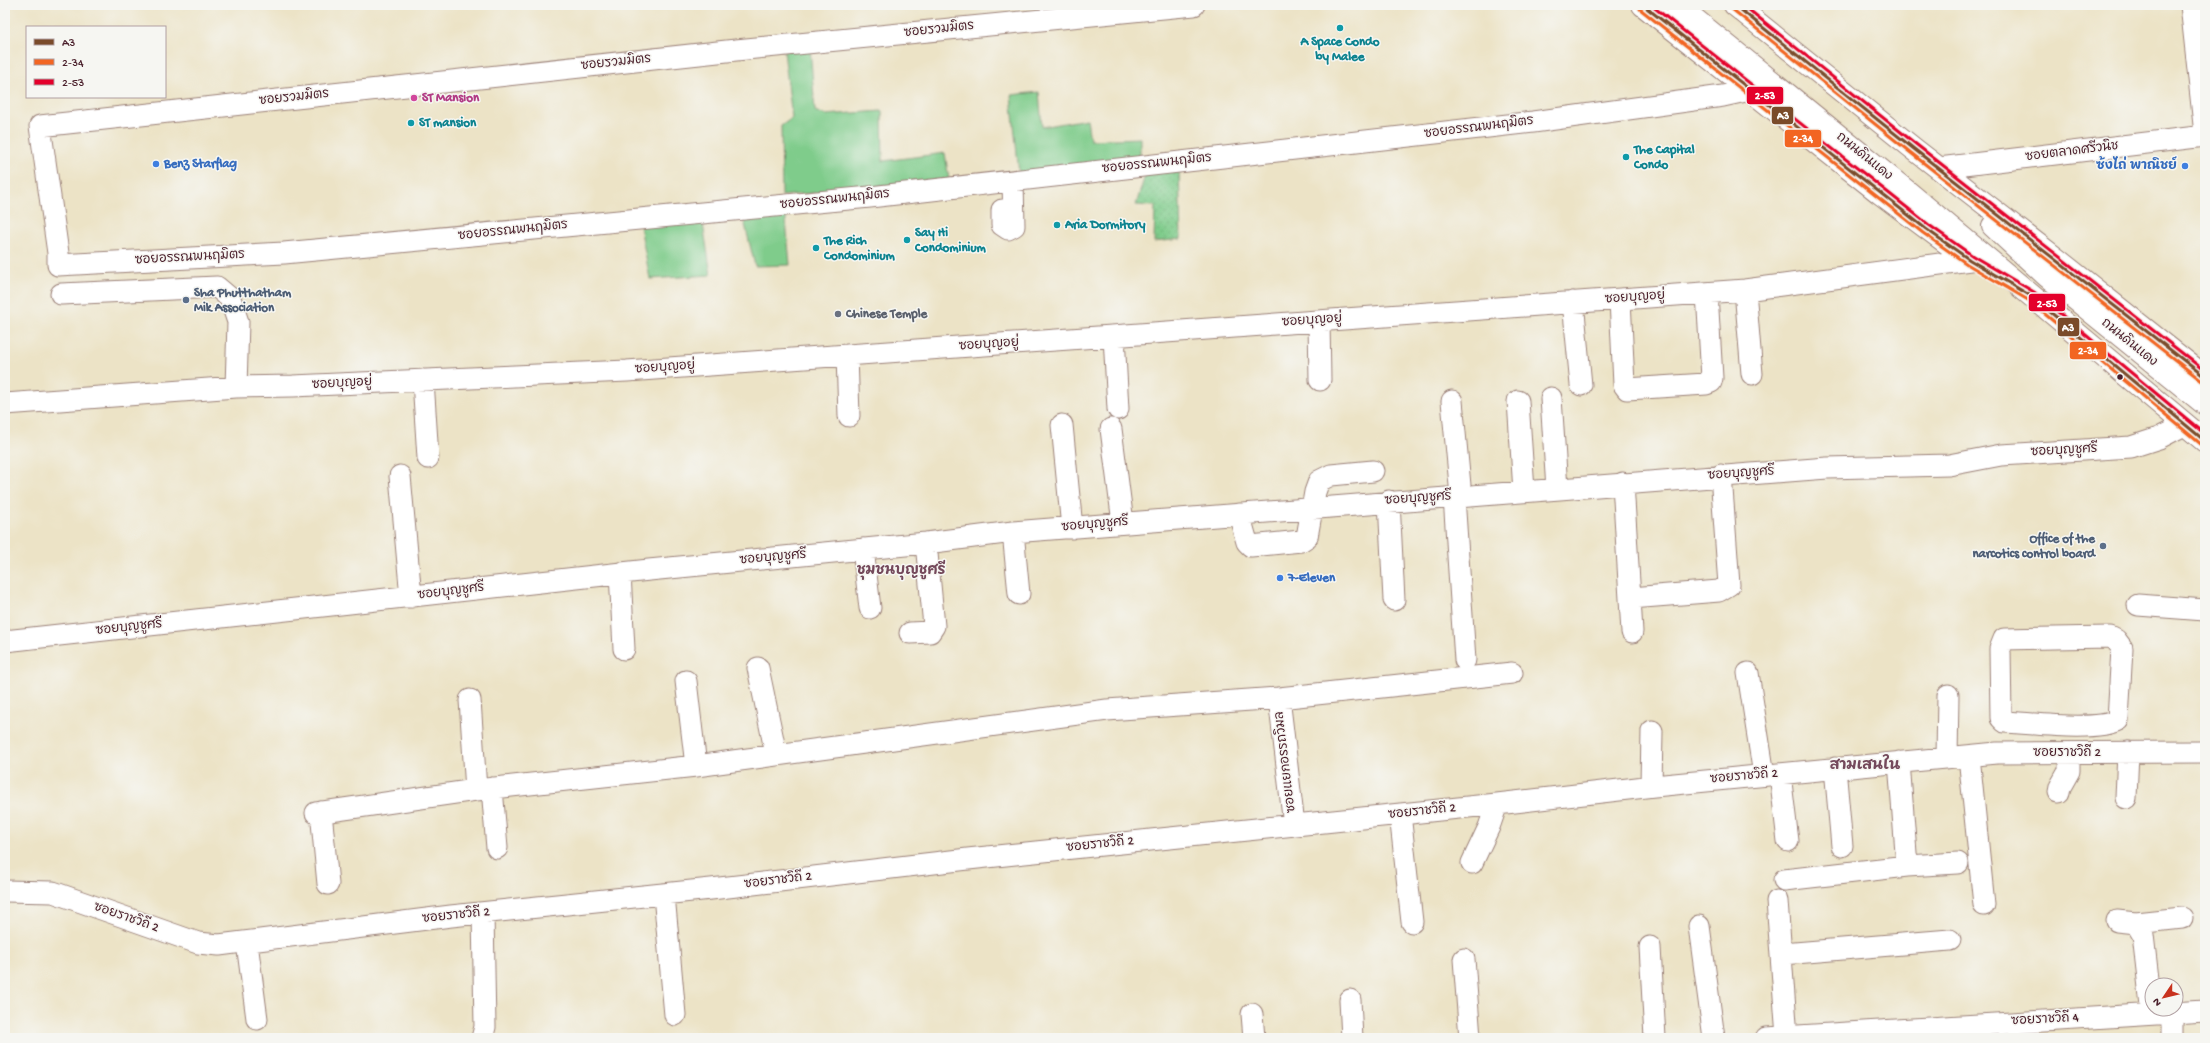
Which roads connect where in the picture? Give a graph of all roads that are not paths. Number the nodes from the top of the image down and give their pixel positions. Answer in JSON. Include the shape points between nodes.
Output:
{"nodes":[{"id":1,"x":1194,"y":5,"type":"edge"},
{"id":2,"x":1643,"y":5,"type":"edge"},
{"id":3,"x":1676,"y":5,"type":"edge"},
{"id":4,"x":1735,"y":5,"type":"edge"},
{"id":5,"x":2191,"y":5,"type":"edge"},
{"id":6,"x":1750,"y":90,"type":"junction"},
{"id":7,"x":40,"y":126,"type":"joint"},
{"id":8,"x":2205,"y":135,"type":"edge"},
{"id":9,"x":1914,"y":150,"type":"junction"},
{"id":10,"x":1939,"y":168,"type":"junction"},
{"id":11,"x":1013,"y":181,"type":"junction"},
{"id":12,"x":1002,"y":210,"type":"dead end"},
{"id":13,"x":1970,"y":260,"type":"junction"},
{"id":14,"x":1745,"y":290,"type":"junction"},
{"id":15,"x":1707,"y":293,"type":"junction"},
{"id":16,"x":61,"y":294,"type":"dead end"},
{"id":17,"x":2031,"y":296,"type":"junction"},
{"id":18,"x":1620,"y":299,"type":"junction"},
{"id":19,"x":1573,"y":302,"type":"junction"},
{"id":20,"x":1319,"y":321,"type":"junction"},
{"id":21,"x":1114,"y":336,"type":"junction"},
{"id":22,"x":847,"y":355,"type":"junction"},
{"id":23,"x":1752,"y":374,"type":"dead end"},
{"id":24,"x":2205,"y":377,"type":"edge"},
{"id":25,"x":423,"y":380,"type":"junction"},
{"id":26,"x":1320,"y":380,"type":"dead end"},
{"id":27,"x":1581,"y":384,"type":"dead end"},
{"id":28,"x":236,"y":387,"type":"junction"},
{"id":29,"x":1551,"y":398,"type":"dead end"},
{"id":30,"x":1452,"y":401,"type":"dead end"},
{"id":31,"x":1518,"y":401,"type":"dead end"},
{"id":32,"x":5,"y":404,"type":"edge"},
{"id":33,"x":2205,"y":404,"type":"edge"},
{"id":34,"x":1118,"y":409,"type":"dead end"},
{"id":35,"x":849,"y":416,"type":"dead end"},
{"id":36,"x":1062,"y":425,"type":"dead end"},
{"id":37,"x":2184,"y":425,"type":"junction"},
{"id":38,"x":1111,"y":429,"type":"dead end"},
{"id":39,"x":2205,"y":441,"type":"edge"},
{"id":40,"x":428,"y":458,"type":"dead end"},
{"id":41,"x":1373,"y":471,"type":"dead end"},
{"id":42,"x":1721,"y":475,"type":"junction"},
{"id":43,"x":400,"y":476,"type":"dead end"},
{"id":44,"x":1623,"y":483,"type":"junction"},
{"id":45,"x":1558,"y":489,"type":"junction"},
{"id":46,"x":1524,"y":491,"type":"junction"},
{"id":47,"x":1457,"y":496,"type":"junction"},
{"id":48,"x":1389,"y":502,"type":"junction"},
{"id":49,"x":1313,"y":508,"type":"junction"},
{"id":50,"x":1239,"y":514,"type":"junction"},
{"id":51,"x":1123,"y":523,"type":"junction"},
{"id":52,"x":1072,"y":528,"type":"junction"},
{"id":53,"x":1013,"y":532,"type":"junction"},
{"id":54,"x":926,"y":543,"type":"junction"},
{"id":55,"x":863,"y":549,"type":"junction"},
{"id":56,"x":620,"y":573,"type":"junction"},
{"id":57,"x":1018,"y":594,"type":"dead end"},
{"id":58,"x":410,"y":597,"type":"junction"},
{"id":59,"x":1631,"y":598,"type":"junction"},
{"id":60,"x":1394,"y":600,"type":"dead end"},
{"id":61,"x":2138,"y":605,"type":"dead end"},
{"id":62,"x":870,"y":608,"type":"dead end"},
{"id":63,"x":2205,"y":610,"type":"edge"},
{"id":64,"x":1632,"y":632,"type":"dead end"},
{"id":65,"x":910,"y":633,"type":"dead end"},
{"id":66,"x":5,"y":641,"type":"edge"},
{"id":67,"x":624,"y":649,"type":"dead end"},
{"id":68,"x":1464,"y":660,"type":"dead end"},
{"id":69,"x":758,"y":668,"type":"dead end"},
{"id":70,"x":1512,"y":673,"type":"dead end"},
{"id":71,"x":1748,"y":673,"type":"dead end"},
{"id":72,"x":686,"y":680,"type":"dead end"},
{"id":73,"x":1948,"y":695,"type":"dead end"},
{"id":74,"x":1279,"y":698,"type":"junction"},
{"id":75,"x":470,"y":700,"type":"dead end"},
{"id":76,"x":2096,"y":726,"type":"junction"},
{"id":77,"x":1652,"y":731,"type":"dead end"},
{"id":78,"x":2098,"y":752,"type":"junction"},
{"id":79,"x":2128,"y":752,"type":"junction"},
{"id":80,"x":2205,"y":752,"type":"edge"},
{"id":81,"x":2069,"y":753,"type":"junction"},
{"id":82,"x":776,"y":754,"type":"junction"},
{"id":83,"x":1969,"y":756,"type":"junction"},
{"id":84,"x":1946,"y":758,"type":"junction"},
{"id":85,"x":1898,"y":762,"type":"junction"},
{"id":86,"x":696,"y":766,"type":"junction"},
{"id":87,"x":1835,"y":768,"type":"junction"},
{"id":88,"x":1772,"y":774,"type":"junction"},
{"id":89,"x":1651,"y":786,"type":"junction"},
{"id":90,"x":484,"y":789,"type":"junction"},
{"id":91,"x":2059,"y":792,"type":"dead end"},
{"id":92,"x":2126,"y":798,"type":"dead end"},
{"id":93,"x":1497,"y":804,"type":"junction"},
{"id":94,"x":1400,"y":814,"type":"junction"},
{"id":95,"x":1294,"y":825,"type":"junction"},
{"id":96,"x":1788,"y":841,"type":"dead end"},
{"id":97,"x":1842,"y":846,"type":"dead end"},
{"id":98,"x":497,"y":848,"type":"dead end"},
{"id":99,"x":1958,"y":863,"type":"dead end"},
{"id":100,"x":1472,"y":864,"type":"dead end"},
{"id":101,"x":1907,"y":866,"type":"junction"},
{"id":102,"x":1784,"y":880,"type":"dead end"},
{"id":103,"x":328,"y":884,"type":"dead end"},
{"id":104,"x":5,"y":890,"type":"edge"},
{"id":105,"x":664,"y":895,"type":"junction"},
{"id":106,"x":1778,"y":901,"type":"dead end"},
{"id":107,"x":1984,"y":905,"type":"dead end"},
{"id":108,"x":483,"y":913,"type":"junction"},
{"id":109,"x":2182,"y":918,"type":"dead end"},
{"id":110,"x":1412,"y":922,"type":"dead end"},
{"id":111,"x":1698,"y":926,"type":"dead end"},
{"id":112,"x":1950,"y":940,"type":"dead end"},
{"id":113,"x":247,"y":943,"type":"junction"},
{"id":114,"x":1650,"y":947,"type":"dead end"},
{"id":115,"x":1782,"y":954,"type":"junction"},
{"id":116,"x":1464,"y":959,"type":"dead end"},
{"id":117,"x":2153,"y":977,"type":"edge"},
{"id":118,"x":1350,"y":1000,"type":"dead end"},
{"id":119,"x":2205,"y":1011,"type":"edge"},
{"id":120,"x":2184,"y":1012,"type":"edge"},
{"id":121,"x":1252,"y":1014,"type":"dead end"},
{"id":122,"x":2144,"y":1014,"type":"edge"},
{"id":123,"x":675,"y":1015,"type":"dead end"},
{"id":124,"x":2164,"y":1017,"type":"edge"},
{"id":125,"x":257,"y":1019,"type":"dead end"},
{"id":126,"x":1898,"y":1034,"type":"edge"},
{"id":127,"x":1814,"y":1036,"type":"edge"},
{"id":128,"x":1787,"y":1037,"type":"junction"},
{"id":129,"x":482,"y":1038,"type":"edge"},
{"id":130,"x":1254,"y":1038,"type":"edge"},
{"id":131,"x":1352,"y":1038,"type":"edge"},
{"id":132,"x":1470,"y":1038,"type":"edge"},
{"id":133,"x":1655,"y":1038,"type":"edge"},
{"id":134,"x":1714,"y":1038,"type":"edge"},
{"id":135,"x":1766,"y":1038,"type":"edge"},
{"id":136,"x":2172,"y":1038,"type":"edge"}],
"edges":[{"from":1,"to":7,"type":"street","name":"ซอยรวมมิตร","via":[[728,51]]},
{"from":2,"to":6,"type":"main road","name":"ถนนดินแดง"},
{"from":3,"to":17,"type":"main road","name":"ถนนดินแดง","via":[[1903,188]]},
{"from":4,"to":9,"type":"main road","name":"ถนนดินแดง"},
{"from":5,"to":8,"type":"street"},
{"from":6,"to":11,"type":"street","name":"ซอยอรรณพนฤมิตร","via":[[1533,122]]},
{"from":6,"to":13,"type":"main road","name":"ถนนดินแดง","via":[[1886,198]]},
{"from":7,"to":11,"type":"street","name":"ซอยอรรณพนฤมิตร","via":[[58,266],[284,254]]},
{"from":8,"to":10,"type":"street","name":"ซอยตลาดศรีวนิช"},
{"from":9,"to":10,"type":"main road","name":"ถนนดินแดง"},
{"from":9,"to":33,"type":"main road","name":"ถนนดินแดง","via":[[2042,272]]},
{"from":10,"to":24,"type":"main road","name":"ถนนดินแดง"},
{"from":11,"to":12,"type":"street","via":[[1014,226],[1008,229],[1002,225]]},
{"from":13,"to":14,"type":"street","name":"ซอยบุญอยู่"},
{"from":13,"to":17,"type":"main road","name":"ถนนดินแดง"},
{"from":14,"to":15,"type":"street","name":"ซอยบุญอยู่"},
{"from":14,"to":23,"type":"street"},
{"from":15,"to":18,"type":"street","name":"ซอยบุญอยู่"},
{"from":15,"to":18,"type":"street","via":[[1712,378],[1711,382],[1706,384],[1627,389],[1624,385]]},
{"from":16,"to":28,"type":"street","via":[[217,287],[230,298],[238,322]]},
{"from":17,"to":37,"type":"main road","name":"ถนนดินแดง"},
{"from":18,"to":19,"type":"street","name":"ซอยบุญอยู่"},
{"from":19,"to":20,"type":"street","name":"ซอยบุญอยู่"},
{"from":19,"to":27,"type":"street"},
{"from":20,"to":21,"type":"street","name":"ซอยบุญอยู่"},
{"from":20,"to":26,"type":"street"},
{"from":21,"to":22,"type":"street","name":"ซอยบุญอยู่"},
{"from":21,"to":34,"type":"street"},
{"from":22,"to":25,"type":"street","name":"ซอยบุญอยู่","via":[[627,371]]},
{"from":22,"to":35,"type":"street"},
{"from":25,"to":28,"type":"street","name":"ซอยบุญอยู่"},
{"from":25,"to":40,"type":"street"},
{"from":28,"to":32,"type":"street","name":"ซอยบุญอยู่"},
{"from":29,"to":45,"type":"street"},
{"from":30,"to":47,"type":"street"},
{"from":31,"to":46,"type":"street"},
{"from":36,"to":52,"type":"street"},
{"from":37,"to":39,"type":"main road","name":"ถนนดินแดง"},
{"from":37,"to":42,"type":"street","name":"ซอยบุญชูศรี","via":[[2159,438],[2131,447],[2001,455],[1950,465],[1827,468]]},
{"from":38,"to":51,"type":"street"},
{"from":41,"to":49,"type":"street","via":[[1324,478],[1319,481]]},
{"from":42,"to":44,"type":"street","name":"ซอยบุญชูศรี"},
{"from":42,"to":59,"type":"street","via":[[1729,585],[1720,591]]},
{"from":43,"to":58,"type":"street"},
{"from":44,"to":45,"type":"street","name":"ซอยบุญชูศรี"},
{"from":44,"to":59,"type":"street"},
{"from":45,"to":46,"type":"street","name":"ซอยบุญชูศรี"},
{"from":46,"to":47,"type":"street","name":"ซอยบุญชูศรี"},
{"from":47,"to":48,"type":"street","name":"ซอยบุญชูศรี"},
{"from":47,"to":68,"type":"street"},
{"from":48,"to":49,"type":"street","name":"ซอยบุญชูศรี"},
{"from":48,"to":60,"type":"street"},
{"from":49,"to":50,"type":"street","name":"ซอยบุญชูศรี"},
{"from":49,"to":50,"type":"street","via":[[1307,537],[1301,541],[1251,546],[1247,542]]},
{"from":50,"to":51,"type":"street","name":"ซอยบุญชูศรี"},
{"from":51,"to":52,"type":"street","name":"ซอยบุญชูศรี"},
{"from":52,"to":53,"type":"street","name":"ซอยบุญชูศรี"},
{"from":53,"to":54,"type":"street","name":"ซอยบุญชูศรี"},
{"from":53,"to":57,"type":"street"},
{"from":54,"to":55,"type":"street","name":"ซอยบุญชูศรี"},
{"from":54,"to":65,"type":"street","via":[[934,626],[930,632]]},
{"from":55,"to":56,"type":"street","name":"ซอยบุญชูศรี"},
{"from":55,"to":62,"type":"street"},
{"from":56,"to":58,"type":"street","name":"ซอยบุญชูศรี"},
{"from":56,"to":67,"type":"street"},
{"from":58,"to":66,"type":"street","name":"ซอยบุญชูศรี"},
{"from":59,"to":64,"type":"street"},
{"from":61,"to":63,"type":"street"},
{"from":69,"to":82,"type":"street"},
{"from":70,"to":74,"type":"street"},
{"from":71,"to":88,"type":"street"},
{"from":72,"to":86,"type":"street"},
{"from":73,"to":84,"type":"street"},
{"from":74,"to":82,"type":"street","via":[[1107,710]]},
{"from":74,"to":95,"type":"street","name":"ซอยแยกอรรถวิมล"},
{"from":75,"to":90,"type":"street"},
{"from":76,"to":76,"type":"street","via":[[2113,724],[2118,720],[2122,648],[2116,640],[2110,637],[2004,639],[2000,649],[2000,705],[2001,718],[2005,722]]},
{"from":76,"to":78,"type":"street"},
{"from":77,"to":89,"type":"street"},
{"from":78,"to":79,"type":"street","name":"ซอยราชวิถี 2"},
{"from":78,"to":81,"type":"street","name":"ซอยราชวิถี 2"},
{"from":79,"to":80,"type":"street","name":"ซอยราชวิถี 2"},
{"from":79,"to":92,"type":"street"},
{"from":81,"to":83,"type":"street","name":"ซอยราชวิถี 2","via":[[1997,753]]},
{"from":81,"to":91,"type":"street","via":[[2069,772]]},
{"from":82,"to":86,"type":"street"},
{"from":83,"to":84,"type":"street","name":"ซอยราชวิถี 2"},
{"from":83,"to":107,"type":"street"},
{"from":84,"to":85,"type":"street","name":"ซอยราชวิถี 2"},
{"from":85,"to":87,"type":"street","name":"ซอยราชวิถี 2"},
{"from":85,"to":101,"type":"street"},
{"from":86,"to":90,"type":"street"},
{"from":87,"to":88,"type":"street","name":"ซอยราชวิถี 2"},
{"from":87,"to":97,"type":"street"},
{"from":88,"to":89,"type":"street","name":"ซอยราชวิถี 2"},
{"from":88,"to":96,"type":"street"},
{"from":89,"to":93,"type":"street","name":"ซอยราชวิถี 2"},
{"from":90,"to":98,"type":"street"},
{"from":90,"to":103,"type":"street","via":[[319,813]]},
{"from":93,"to":94,"type":"street","name":"ซอยราชวิถี 2"},
{"from":93,"to":100,"type":"street"},
{"from":94,"to":95,"type":"street","name":"ซอยราชวิถี 2"},
{"from":94,"to":110,"type":"street"},
{"from":95,"to":105,"type":"street","name":"ซอยราชวิถี 2","via":[[968,858]]},
{"from":99,"to":101,"type":"street"},
{"from":101,"to":102,"type":"street"},
{"from":104,"to":113,"type":"street","name":"ซอยราชวิถี 2","via":[[53,892],[198,943]]},
{"from":105,"to":108,"type":"street","name":"ซอยราชวิถี 2"},
{"from":105,"to":123,"type":"street"},
{"from":106,"to":115,"type":"street"},
{"from":108,"to":113,"type":"street","name":"ซอยราชวิถี 2"},
{"from":108,"to":129,"type":"street","via":[[485,1027]]},
{"from":109,"to":117,"type":"street","via":[[2127,922],[2143,935]]},
{"from":111,"to":134,"type":"street"},
{"from":112,"to":115,"type":"street"},
{"from":113,"to":125,"type":"street"},
{"from":114,"to":133,"type":"street"},
{"from":115,"to":128,"type":"street"},
{"from":116,"to":132,"type":"street"},
{"from":118,"to":131,"type":"street"},
{"from":119,"to":120,"type":"street","name":"ซอยราชวิถี 4"},
{"from":121,"to":130,"type":"street"},
{"from":122,"to":126,"type":"street","name":"ซอยราชวิถี 4"},
{"from":124,"to":136,"type":"street"},
{"from":126,"to":127,"type":"street","name":"ซอยราชวิถี 4"},
{"from":127,"to":128,"type":"street","name":"ซอยราชวิถี 4"},
{"from":128,"to":135,"type":"street","name":"ซอยราชวิถี 4"}]}
